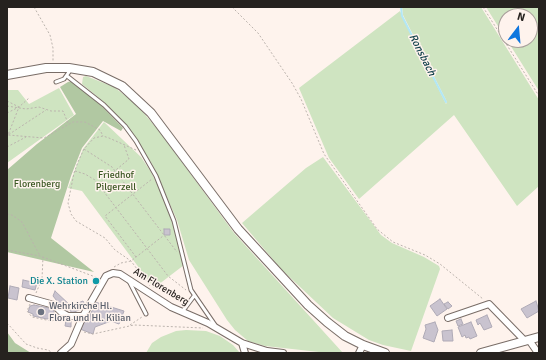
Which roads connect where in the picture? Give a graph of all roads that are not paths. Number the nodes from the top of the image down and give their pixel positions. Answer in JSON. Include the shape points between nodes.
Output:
{"nodes":[{"id":1,"x":68,"y":72,"type":"junction"},
{"id":2,"x":7,"y":75,"type":"edge"},
{"id":3,"x":56,"y":82,"type":"dead end"},
{"id":4,"x":127,"y":278,"type":"junction"},
{"id":5,"x":194,"y":296,"type":"junction"},
{"id":6,"x":32,"y":298,"type":"road end"},
{"id":7,"x":182,"y":312,"type":"junction"},
{"id":8,"x":146,"y":314,"type":"road end"},
{"id":9,"x":83,"y":316,"type":"junction"},
{"id":10,"x":448,"y":318,"type":"dead end"},
{"id":11,"x":218,"y":328,"type":"junction"},
{"id":12,"x":539,"y":337,"type":"edge"},
{"id":13,"x":527,"y":340,"type":"junction"},
{"id":14,"x":242,"y":343,"type":"junction"},
{"id":15,"x":363,"y":345,"type":"junction"},
{"id":16,"x":266,"y":352,"type":"edge"},
{"id":17,"x":61,"y":353,"type":"edge"},
{"id":18,"x":245,"y":353,"type":"edge"},
{"id":19,"x":283,"y":353,"type":"edge"},
{"id":20,"x":359,"y":353,"type":"edge"},
{"id":21,"x":385,"y":353,"type":"edge"},
{"id":22,"x":481,"y":353,"type":"edge"},
{"id":23,"x":538,"y":353,"type":"edge"}],
"edges":[{"from":1,"to":2,"type":"street","via":[[54,67]]},
{"from":1,"to":3,"type":"lane","via":[[64,79]]},
{"from":1,"to":5,"type":"lane","via":[[115,115],[136,141],[156,176],[176,226]]},
{"from":1,"to":15,"type":"street","via":[[101,75],[136,97],[160,124],[261,256],[317,314],[335,329]]},
{"from":4,"to":7,"type":"street","name":"Am Florenberg","via":[[162,302]]},
{"from":4,"to":8,"type":"lane"},
{"from":4,"to":9,"type":"street","name":"Am Florenberg","via":[[120,274],[110,274],[103,280]]},
{"from":5,"to":7,"type":"lane"},
{"from":5,"to":11,"type":"lane"},
{"from":6,"to":9,"type":"street","via":[[54,305],[68,316]]},
{"from":7,"to":11,"type":"street","name":"Am Florenberg"},
{"from":9,"to":17,"type":"street","via":[[71,344]]},
{"from":10,"to":13,"type":"street","via":[[489,304]]},
{"from":11,"to":14,"type":"street","name":"Am Florenberg"},
{"from":12,"to":13,"type":"street"},
{"from":13,"to":22,"type":"street"},
{"from":13,"to":23,"type":"street"},
{"from":14,"to":16,"type":"street","name":"Am Florenberg"},
{"from":14,"to":18,"type":"street"},
{"from":15,"to":20,"type":"street"},
{"from":15,"to":21,"type":"street"},
{"from":16,"to":19,"type":"street","name":"Am Florenberg"}]}
